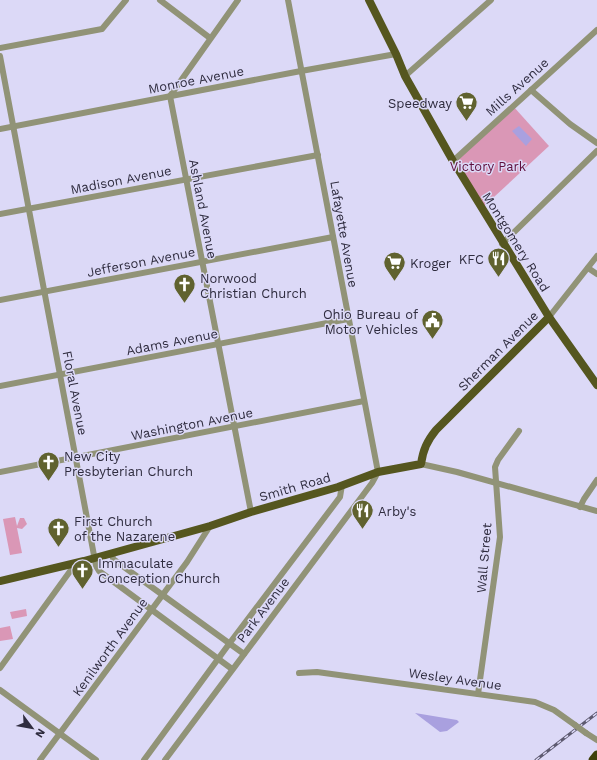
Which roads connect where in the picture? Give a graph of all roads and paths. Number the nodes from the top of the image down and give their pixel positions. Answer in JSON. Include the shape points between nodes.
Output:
{"nodes":[{"id":1,"x":126,"y":0,"type":"edge"},
{"id":2,"x":160,"y":0,"type":"edge"},
{"id":3,"x":238,"y":0,"type":"edge"},
{"id":4,"x":288,"y":0,"type":"edge"},
{"id":5,"x":369,"y":0,"type":"edge"},
{"id":6,"x":491,"y":0,"type":"edge"},
{"id":7,"x":597,"y":30,"type":"edge"},
{"id":8,"x":210,"y":38,"type":"junction"},
{"id":9,"x":0,"y":48,"type":"edge"},
{"id":10,"x":396,"y":54,"type":"junction"},
{"id":11,"x":0,"y":56,"type":"edge"},
{"id":12,"x":301,"y":70,"type":"junction"},
{"id":13,"x":405,"y":76,"type":"junction"},
{"id":14,"x":531,"y":90,"type":"junction"},
{"id":15,"x":170,"y":96,"type":"junction"},
{"id":16,"x":13,"y":126,"type":"junction"},
{"id":17,"x":0,"y":129,"type":"edge"},
{"id":18,"x":597,"y":143,"type":"edge"},
{"id":19,"x":597,"y":151,"type":"edge"},
{"id":20,"x":318,"y":155,"type":"junction"},
{"id":21,"x":453,"y":161,"type":"junction"},
{"id":22,"x":187,"y":179,"type":"junction"},
{"id":23,"x":29,"y":209,"type":"junction"},
{"id":24,"x":0,"y":214,"type":"edge"},
{"id":25,"x":333,"y":237,"type":"junction"},
{"id":26,"x":502,"y":244,"type":"junction"},
{"id":27,"x":597,"y":256,"type":"edge"},
{"id":28,"x":202,"y":261,"type":"junction"},
{"id":29,"x":588,"y":268,"type":"junction"},
{"id":30,"x":597,"y":274,"type":"edge"},
{"id":31,"x":45,"y":292,"type":"junction"},
{"id":32,"x":0,"y":300,"type":"edge"},
{"id":33,"x":549,"y":317,"type":"junction"},
{"id":34,"x":348,"y":319,"type":"junction"},
{"id":35,"x":218,"y":344,"type":"junction"},
{"id":36,"x":59,"y":374,"type":"junction"},
{"id":37,"x":597,"y":385,"type":"edge"},
{"id":38,"x":0,"y":386,"type":"edge"},
{"id":39,"x":364,"y":401,"type":"junction"},
{"id":40,"x":234,"y":427,"type":"junction"},
{"id":41,"x":519,"y":431,"type":"dead end"},
{"id":42,"x":76,"y":458,"type":"junction"},
{"id":43,"x":421,"y":464,"type":"junction"},
{"id":44,"x":0,"y":472,"type":"edge"},
{"id":45,"x":378,"y":472,"type":"junction"},
{"id":46,"x":597,"y":480,"type":"edge"},
{"id":47,"x":496,"y":484,"type":"junction"},
{"id":48,"x":342,"y":485,"type":"junction"},
{"id":49,"x":580,"y":507,"type":"junction"},
{"id":50,"x":597,"y":511,"type":"edge"},
{"id":51,"x":251,"y":512,"type":"junction"},
{"id":52,"x":210,"y":526,"type":"junction"},
{"id":53,"x":112,"y":553,"type":"junction"},
{"id":54,"x":94,"y":558,"type":"junction"},
{"id":55,"x":76,"y":563,"type":"junction"},
{"id":56,"x":0,"y":581,"type":"edge"},
{"id":57,"x":162,"y":595,"type":"junction"},
{"id":58,"x":152,"y":608,"type":"junction"},
{"id":59,"x":229,"y":644,"type":"junction"},
{"id":60,"x":244,"y":654,"type":"junction"},
{"id":61,"x":218,"y":658,"type":"junction"},
{"id":62,"x":0,"y":668,"type":"edge"},
{"id":63,"x":232,"y":669,"type":"junction"},
{"id":64,"x":299,"y":673,"type":"dead end"},
{"id":65,"x":0,"y":690,"type":"edge"},
{"id":66,"x":478,"y":694,"type":"junction"},
{"id":67,"x":60,"y":733,"type":"junction"},
{"id":68,"x":597,"y":740,"type":"edge"},
{"id":69,"x":597,"y":754,"type":"edge"},
{"id":70,"x":40,"y":760,"type":"edge"},
{"id":71,"x":96,"y":760,"type":"edge"},
{"id":72,"x":144,"y":760,"type":"edge"},
{"id":73,"x":166,"y":760,"type":"edge"},
{"id":74,"x":593,"y":760,"type":"edge"}],
"edges":[{"from":1,"to":9,"type":"street","via":[[102,29]]},
{"from":2,"to":8,"type":"street"},
{"from":3,"to":8,"type":"street"},
{"from":4,"to":12,"type":"street","name":"Lafayette Avenue"},
{"from":5,"to":10,"type":"main road","name":"Montgomery Road"},
{"from":6,"to":13,"type":"street"},
{"from":7,"to":14,"type":"street","name":"Mills Avenue"},
{"from":8,"to":15,"type":"street"},
{"from":10,"to":12,"type":"street","name":"Monroe Avenue"},
{"from":10,"to":13,"type":"main road","name":"Montgomery Road"},
{"from":11,"to":16,"type":"street","name":"Floral Avenue"},
{"from":12,"to":15,"type":"street","name":"Monroe Avenue"},
{"from":12,"to":20,"type":"street","name":"Lafayette Avenue"},
{"from":13,"to":21,"type":"main road","name":"Montgomery Road"},
{"from":14,"to":18,"type":"street","via":[[570,124]]},
{"from":14,"to":21,"type":"street","name":"Mills Avenue"},
{"from":15,"to":16,"type":"street","name":"Monroe Avenue"},
{"from":15,"to":22,"type":"street","name":"Ashland Avenue"},
{"from":16,"to":17,"type":"street","name":"Monroe Avenue"},
{"from":16,"to":23,"type":"street","name":"Floral Avenue"},
{"from":19,"to":26,"type":"street"},
{"from":20,"to":22,"type":"street","name":"Madison Avenue"},
{"from":20,"to":25,"type":"street","name":"Lafayette Avenue"},
{"from":21,"to":26,"type":"main road","name":"Montgomery Road"},
{"from":22,"to":23,"type":"street","name":"Madison Avenue"},
{"from":22,"to":28,"type":"street","name":"Ashland Avenue"},
{"from":23,"to":24,"type":"street","name":"Madison Avenue"},
{"from":23,"to":31,"type":"street","name":"Floral Avenue"},
{"from":25,"to":28,"type":"street","name":"Jefferson Avenue"},
{"from":25,"to":34,"type":"street","name":"Lafayette Avenue"},
{"from":26,"to":33,"type":"main road","name":"Montgomery Road"},
{"from":27,"to":29,"type":"street","name":"Sherman Avenue"},
{"from":28,"to":31,"type":"street","name":"Jefferson Avenue"},
{"from":28,"to":35,"type":"street","name":"Ashland Avenue"},
{"from":29,"to":30,"type":"street"},
{"from":29,"to":33,"type":"street","name":"Sherman Avenue"},
{"from":31,"to":32,"type":"street","name":"Jefferson Avenue"},
{"from":31,"to":36,"type":"street","name":"Floral Avenue"},
{"from":33,"to":37,"type":"main road","name":"Montgomery Road"},
{"from":33,"to":43,"type":"main road","name":"Sherman Avenue","via":[[428,439],[422,453]]},
{"from":34,"to":35,"type":"street","name":"Adams Avenue"},
{"from":34,"to":39,"type":"street","name":"Lafayette Avenue"},
{"from":35,"to":36,"type":"street","name":"Adams Avenue"},
{"from":35,"to":40,"type":"street","name":"Ashland Avenue"},
{"from":36,"to":38,"type":"street","name":"Adams Avenue"},
{"from":36,"to":42,"type":"street","name":"Floral Avenue"},
{"from":39,"to":40,"type":"street","name":"Washington Avenue"},
{"from":39,"to":45,"type":"street","name":"Lafayette Avenue"},
{"from":40,"to":42,"type":"street","name":"Washington Avenue"},
{"from":40,"to":51,"type":"street","name":"Ashland Avenue"},
{"from":41,"to":47,"type":"street","name":"Wall Street","via":[[498,460]]},
{"from":42,"to":44,"type":"street","name":"Washington Avenue"},
{"from":42,"to":54,"type":"street","name":"Floral Avenue"},
{"from":43,"to":45,"type":"main road","name":"Smith Road"},
{"from":43,"to":47,"type":"street","name":"Smith Road"},
{"from":45,"to":48,"type":"main road","name":"Smith Road"},
{"from":45,"to":60,"type":"street","name":"Park Avenue"},
{"from":46,"to":49,"type":"street"},
{"from":47,"to":49,"type":"street","name":"Smith Road"},
{"from":47,"to":66,"type":"street","name":"Wall Street","via":[[500,537]]},
{"from":48,"to":51,"type":"main road","name":"Smith Road"},
{"from":48,"to":59,"type":"street","name":"Park Avenue","via":[[340,497]]},
{"from":49,"to":50,"type":"street","name":"Smith Road"},
{"from":51,"to":52,"type":"main road","name":"Smith Road"},
{"from":52,"to":53,"type":"main road","name":"Smith Road"},
{"from":52,"to":57,"type":"street","name":"Kenilworth Avenue"},
{"from":53,"to":54,"type":"main road","name":"Smith Road"},
{"from":53,"to":57,"type":"street","via":[[113,559]]},
{"from":54,"to":55,"type":"main road","name":"Smith Road"},
{"from":54,"to":58,"type":"street","name":"Floral Avenue","via":[[99,571]]},
{"from":55,"to":56,"type":"main road","name":"Smith Road"},
{"from":55,"to":62,"type":"street"},
{"from":57,"to":58,"type":"street","name":"Kenilworth Avenue"},
{"from":57,"to":59,"type":"street"},
{"from":58,"to":61,"type":"street","name":"Floral Avenue"},
{"from":58,"to":67,"type":"street","name":"Kenilworth Avenue"},
{"from":59,"to":60,"type":"street"},
{"from":59,"to":61,"type":"street","name":"Park Avenue"},
{"from":60,"to":63,"type":"street","name":"Park Avenue"},
{"from":61,"to":63,"type":"street","name":"Floral Avenue"},
{"from":61,"to":72,"type":"street","name":"Park Avenue"},
{"from":63,"to":73,"type":"street","name":"Park Avenue"},
{"from":64,"to":66,"type":"street","name":"Wesley Avenue","via":[[318,672]]},
{"from":65,"to":67,"type":"street"},
{"from":66,"to":68,"type":"street","name":"Wesley Avenue","bridge":true,"via":[[535,702],[554,710]]},
{"from":67,"to":70,"type":"street","name":"Kenilworth Avenue"},
{"from":67,"to":71,"type":"street"},
{"from":69,"to":74,"type":"highway"}]}
